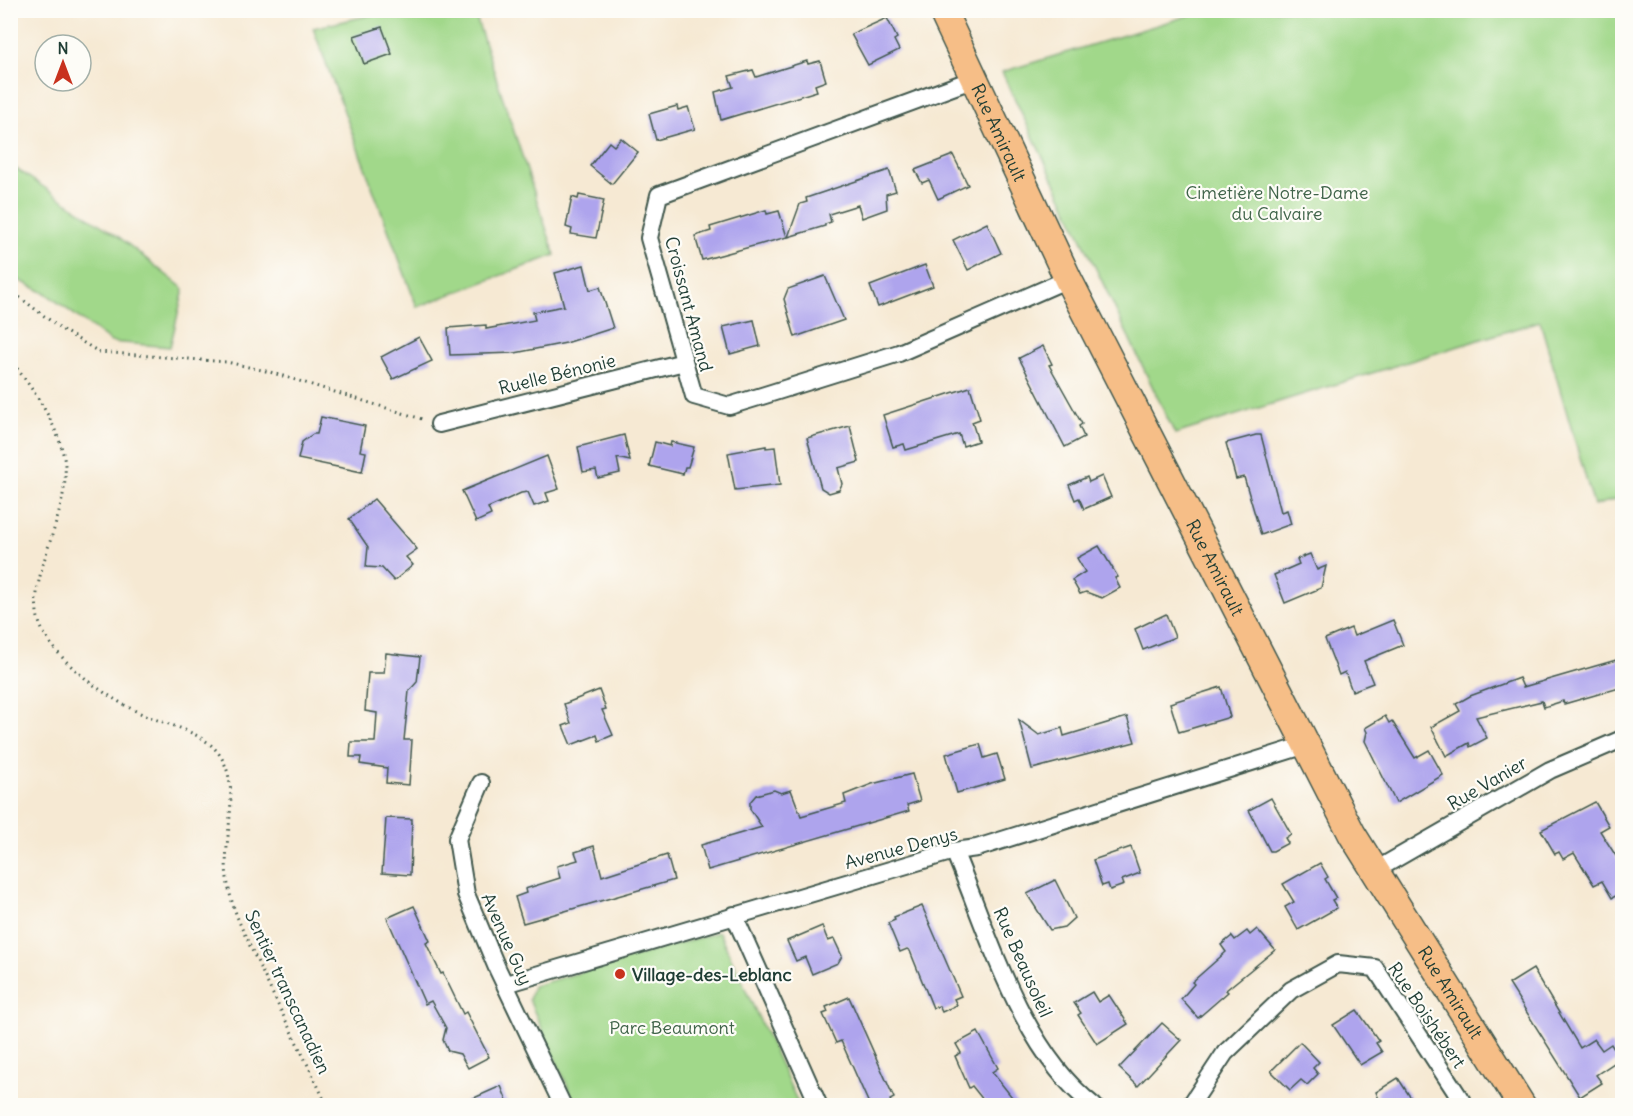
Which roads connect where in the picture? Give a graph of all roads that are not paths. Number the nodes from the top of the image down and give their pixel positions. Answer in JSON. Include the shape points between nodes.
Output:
{"nodes":[{"id":1,"x":942,"y":10,"type":"edge"},
{"id":2,"x":974,"y":79,"type":"junction"},
{"id":3,"x":1068,"y":279,"type":"junction"},
{"id":4,"x":684,"y":362,"type":"junction"},
{"id":5,"x":438,"y":423,"type":"road end"},
{"id":6,"x":1621,"y":744,"type":"edge"},
{"id":7,"x":1306,"y":745,"type":"junction"},
{"id":8,"x":482,"y":783,"type":"dead end"},
{"id":9,"x":954,"y":851,"type":"junction"},
{"id":10,"x":1376,"y":870,"type":"junction"},
{"id":11,"x":734,"y":915,"type":"junction"},
{"id":12,"x":506,"y":984,"type":"junction"},
{"id":13,"x":563,"y":1106,"type":"edge"},
{"id":14,"x":819,"y":1106,"type":"edge"},
{"id":15,"x":1094,"y":1106,"type":"edge"},
{"id":16,"x":1190,"y":1106,"type":"edge"},
{"id":17,"x":1465,"y":1106,"type":"edge"},
{"id":18,"x":1522,"y":1106,"type":"edge"}],
"edges":[{"from":1,"to":2,"type":"main road","name":"Rue Amirault"},
{"from":2,"to":3,"type":"main road","name":"Rue Amirault"},
{"from":2,"to":4,"type":"street","name":"Croissant Amand","via":[[659,195],[649,238]]},
{"from":3,"to":4,"type":"street","name":"Croissant Amand","via":[[898,353],[729,406],[694,396]]},
{"from":3,"to":7,"type":"main road","name":"Rue Amirault"},
{"from":4,"to":5,"type":"street","name":"Ruelle Bénonie"},
{"from":6,"to":10,"type":"street","name":"Rue Vanier","via":[[1550,770]]},
{"from":7,"to":9,"type":"street","name":"Avenue Denys","via":[[977,848]]},
{"from":7,"to":10,"type":"main road","name":"Rue Amirault","via":[[1352,834]]},
{"from":8,"to":12,"type":"street","name":"Avenue Guy","via":[[457,839],[466,894]]},
{"from":9,"to":11,"type":"street","name":"Avenue Denys"},
{"from":9,"to":15,"type":"street","name":"Rue Beausoleil","via":[[1025,1024],[1078,1093]]},
{"from":10,"to":18,"type":"main road","name":"Rue Amirault"},
{"from":11,"to":12,"type":"street","name":"Avenue Denys"},
{"from":11,"to":14,"type":"street"},
{"from":12,"to":13,"type":"street","name":"Avenue Guy"},
{"from":16,"to":17,"type":"street","name":"Rue Boishébert","via":[[1225,1053],[1291,990],[1338,964],[1375,968]]}]}
